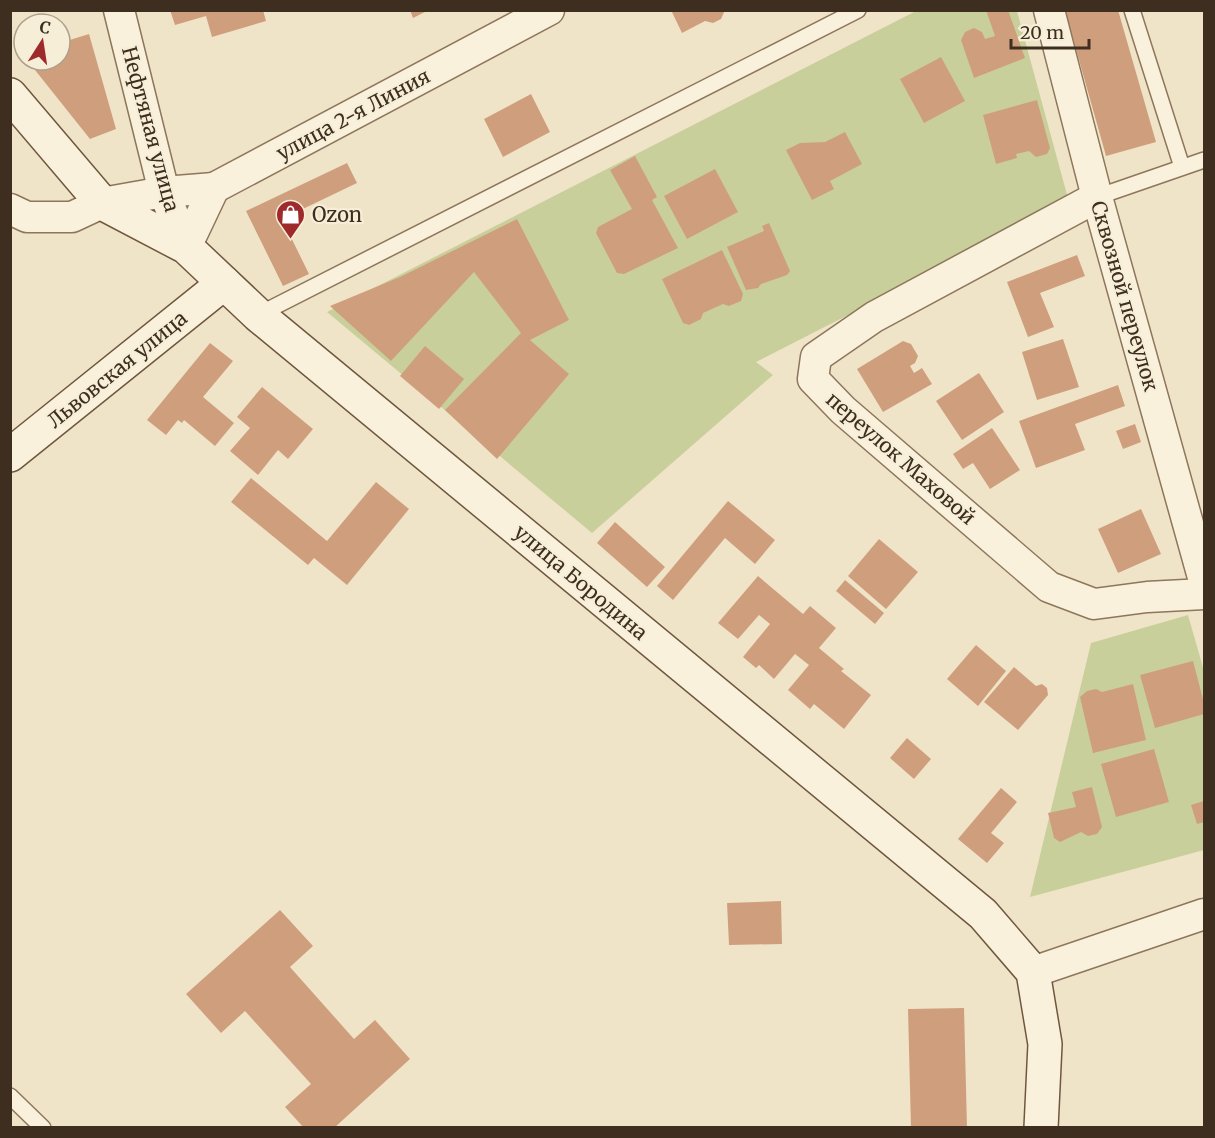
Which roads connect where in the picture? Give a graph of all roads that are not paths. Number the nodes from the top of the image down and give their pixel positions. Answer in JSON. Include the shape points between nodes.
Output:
{"nodes":[{"id":1,"x":119,"y":10,"type":"edge"},
{"id":2,"x":549,"y":10,"type":"edge"},
{"id":3,"x":858,"y":10,"type":"edge"},
{"id":4,"x":1049,"y":10,"type":"edge"},
{"id":5,"x":1132,"y":10,"type":"edge"},
{"id":6,"x":10,"y":95,"type":"edge"},
{"id":7,"x":1204,"y":159,"type":"edge"},
{"id":8,"x":1182,"y":167,"type":"junction"},
{"id":9,"x":214,"y":188,"type":"junction"},
{"id":10,"x":164,"y":192,"type":"junction"},
{"id":11,"x":1097,"y":197,"type":"junction"},
{"id":12,"x":102,"y":203,"type":"junction"},
{"id":13,"x":16,"y":216,"type":"edge"},
{"id":14,"x":186,"y":247,"type":"junction"},
{"id":15,"x":224,"y":283,"type":"junction"},
{"id":16,"x":258,"y":315,"type":"junction"},
{"id":17,"x":10,"y":456,"type":"edge"},
{"id":18,"x":1204,"y":581,"type":"edge"},
{"id":19,"x":1204,"y":594,"type":"edge"},
{"id":20,"x":1204,"y":914,"type":"edge"},
{"id":21,"x":1033,"y":972,"type":"junction"},
{"id":22,"x":10,"y":1096,"type":"edge"},
{"id":23,"x":43,"y":1128,"type":"edge"},
{"id":24,"x":1041,"y":1128,"type":"edge"}],
"edges":[{"from":1,"to":10,"type":"street","name":"Нефтяная улица"},
{"from":2,"to":9,"type":"street","name":"улица 2-я Линия"},
{"from":3,"to":16,"type":"lane"},
{"from":4,"to":11,"type":"street","name":"Сквозной переулок"},
{"from":5,"to":8,"type":"lane"},
{"from":6,"to":12,"type":"street","name":"улица Бородина"},
{"from":7,"to":8,"type":"lane"},
{"from":8,"to":11,"type":"lane"},
{"from":9,"to":10,"type":"street"},
{"from":9,"to":14,"type":"street"},
{"from":10,"to":12,"type":"street"},
{"from":10,"to":14,"type":"street","name":"Нефтяная улица"},
{"from":11,"to":18,"type":"street","name":"Сквозной переулок"},
{"from":11,"to":19,"type":"street","name":"переулок Маховой","via":[[874,317],[816,357],[813,379],[843,410],[1049,587],[1094,604]]},
{"from":12,"to":13,"type":"street","via":[[72,217]]},
{"from":12,"to":14,"type":"street","name":"улица Бородина"},
{"from":14,"to":15,"type":"street","name":"улица Бородина"},
{"from":15,"to":16,"type":"street","name":"улица Бородина"},
{"from":15,"to":17,"type":"street","name":"Львовская улица"},
{"from":16,"to":21,"type":"street","name":"улица Бородина","via":[[983,914]]},
{"from":20,"to":21,"type":"street"},
{"from":21,"to":24,"type":"street","via":[[1044,1044]]},
{"from":22,"to":23,"type":"lane"}]}
